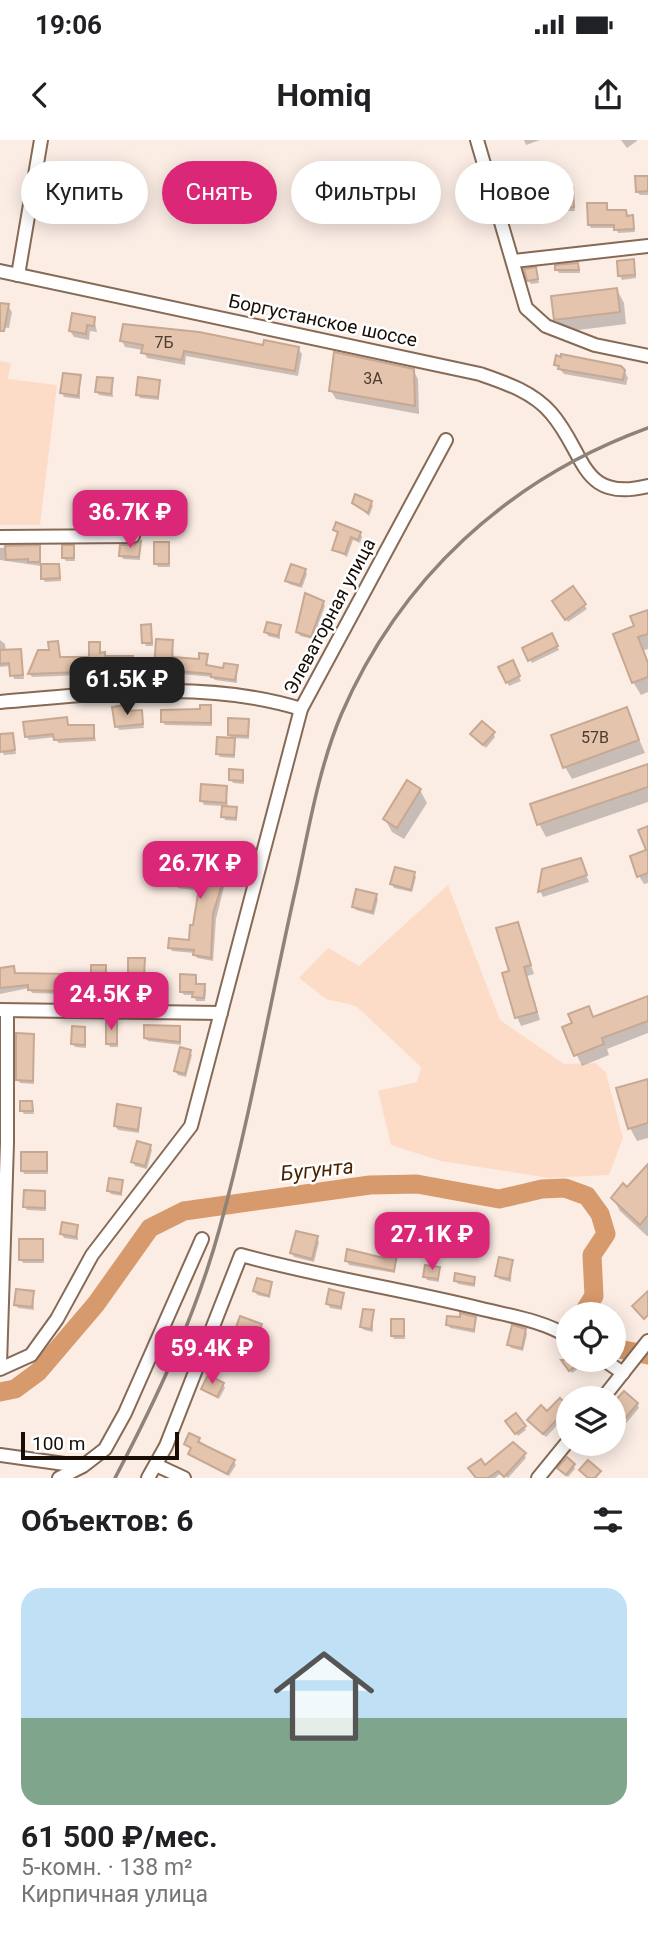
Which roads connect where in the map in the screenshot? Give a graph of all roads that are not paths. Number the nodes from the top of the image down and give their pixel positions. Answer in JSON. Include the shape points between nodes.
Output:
{"nodes":[{"id":1,"x":40,"y":140,"type":"edge"},
{"id":2,"x":477,"y":140,"type":"edge"},
{"id":3,"x":648,"y":246,"type":"edge"},
{"id":4,"x":514,"y":261,"type":"junction"},
{"id":5,"x":0,"y":271,"type":"edge"},
{"id":6,"x":18,"y":275,"type":"junction"},
{"id":7,"x":648,"y":356,"type":"edge"},
{"id":8,"x":446,"y":440,"type":"dead end"},
{"id":9,"x":648,"y":486,"type":"edge"},
{"id":10,"x":133,"y":536,"type":"dead end"},
{"id":11,"x":0,"y":537,"type":"edge"},
{"id":12,"x":0,"y":702,"type":"edge"},
{"id":13,"x":301,"y":709,"type":"junction"},
{"id":14,"x":3,"y":1010,"type":"edge"},
{"id":15,"x":221,"y":1013,"type":"junction"},
{"id":16,"x":202,"y":1239,"type":"dead end"},
{"id":17,"x":556,"y":1329,"type":"edge"},
{"id":18,"x":648,"y":1341,"type":"edge"},
{"id":19,"x":0,"y":1367,"type":"edge"},
{"id":20,"x":624,"y":1373,"type":"joint"},
{"id":21,"x":613,"y":1386,"type":"edge"},
{"id":22,"x":0,"y":1455,"type":"edge"},
{"id":23,"x":556,"y":1456,"type":"edge"},
{"id":24,"x":156,"y":1465,"type":"junction"},
{"id":25,"x":83,"y":1466,"type":"junction"},
{"id":26,"x":58,"y":1478,"type":"edge"},
{"id":27,"x":148,"y":1478,"type":"edge"},
{"id":28,"x":184,"y":1478,"type":"edge"},
{"id":29,"x":538,"y":1478,"type":"edge"}],
"edges":[{"from":1,"to":6,"type":"street"},
{"from":2,"to":4,"type":"street"},
{"from":3,"to":4,"type":"street"},
{"from":4,"to":7,"type":"street","via":[[526,307],[546,327],[595,345]]},
{"from":5,"to":6,"type":"street","name":"Боргустанское шоссе"},
{"from":6,"to":9,"type":"street","name":"Боргустанское шоссе","via":[[416,359],[502,382],[539,401],[551,413],[593,480],[620,491]]},
{"from":8,"to":13,"type":"street","name":"Элеваторная улица"},
{"from":10,"to":11,"type":"street"},
{"from":12,"to":13,"type":"street","via":[[151,691],[274,700]]},
{"from":13,"to":15,"type":"street","name":"Элеваторная улица"},
{"from":14,"to":15,"type":"street"},
{"from":14,"to":19,"type":"street","via":[[7,1143]]},
{"from":15,"to":19,"type":"street","name":"Элеваторная улица","via":[[191,1126],[92,1255],[58,1319],[31,1355],[14,1366]]},
{"from":16,"to":25,"type":"street","via":[[125,1413],[105,1449]]},
{"from":17,"to":24,"type":"street","via":[[241,1255]]},
{"from":18,"to":20,"type":"street"},
{"from":20,"to":21,"type":"street"},
{"from":22,"to":25,"type":"street"},
{"from":23,"to":29,"type":"street"},
{"from":24,"to":27,"type":"street"},
{"from":24,"to":28,"type":"street"},
{"from":25,"to":26,"type":"street"}]}
